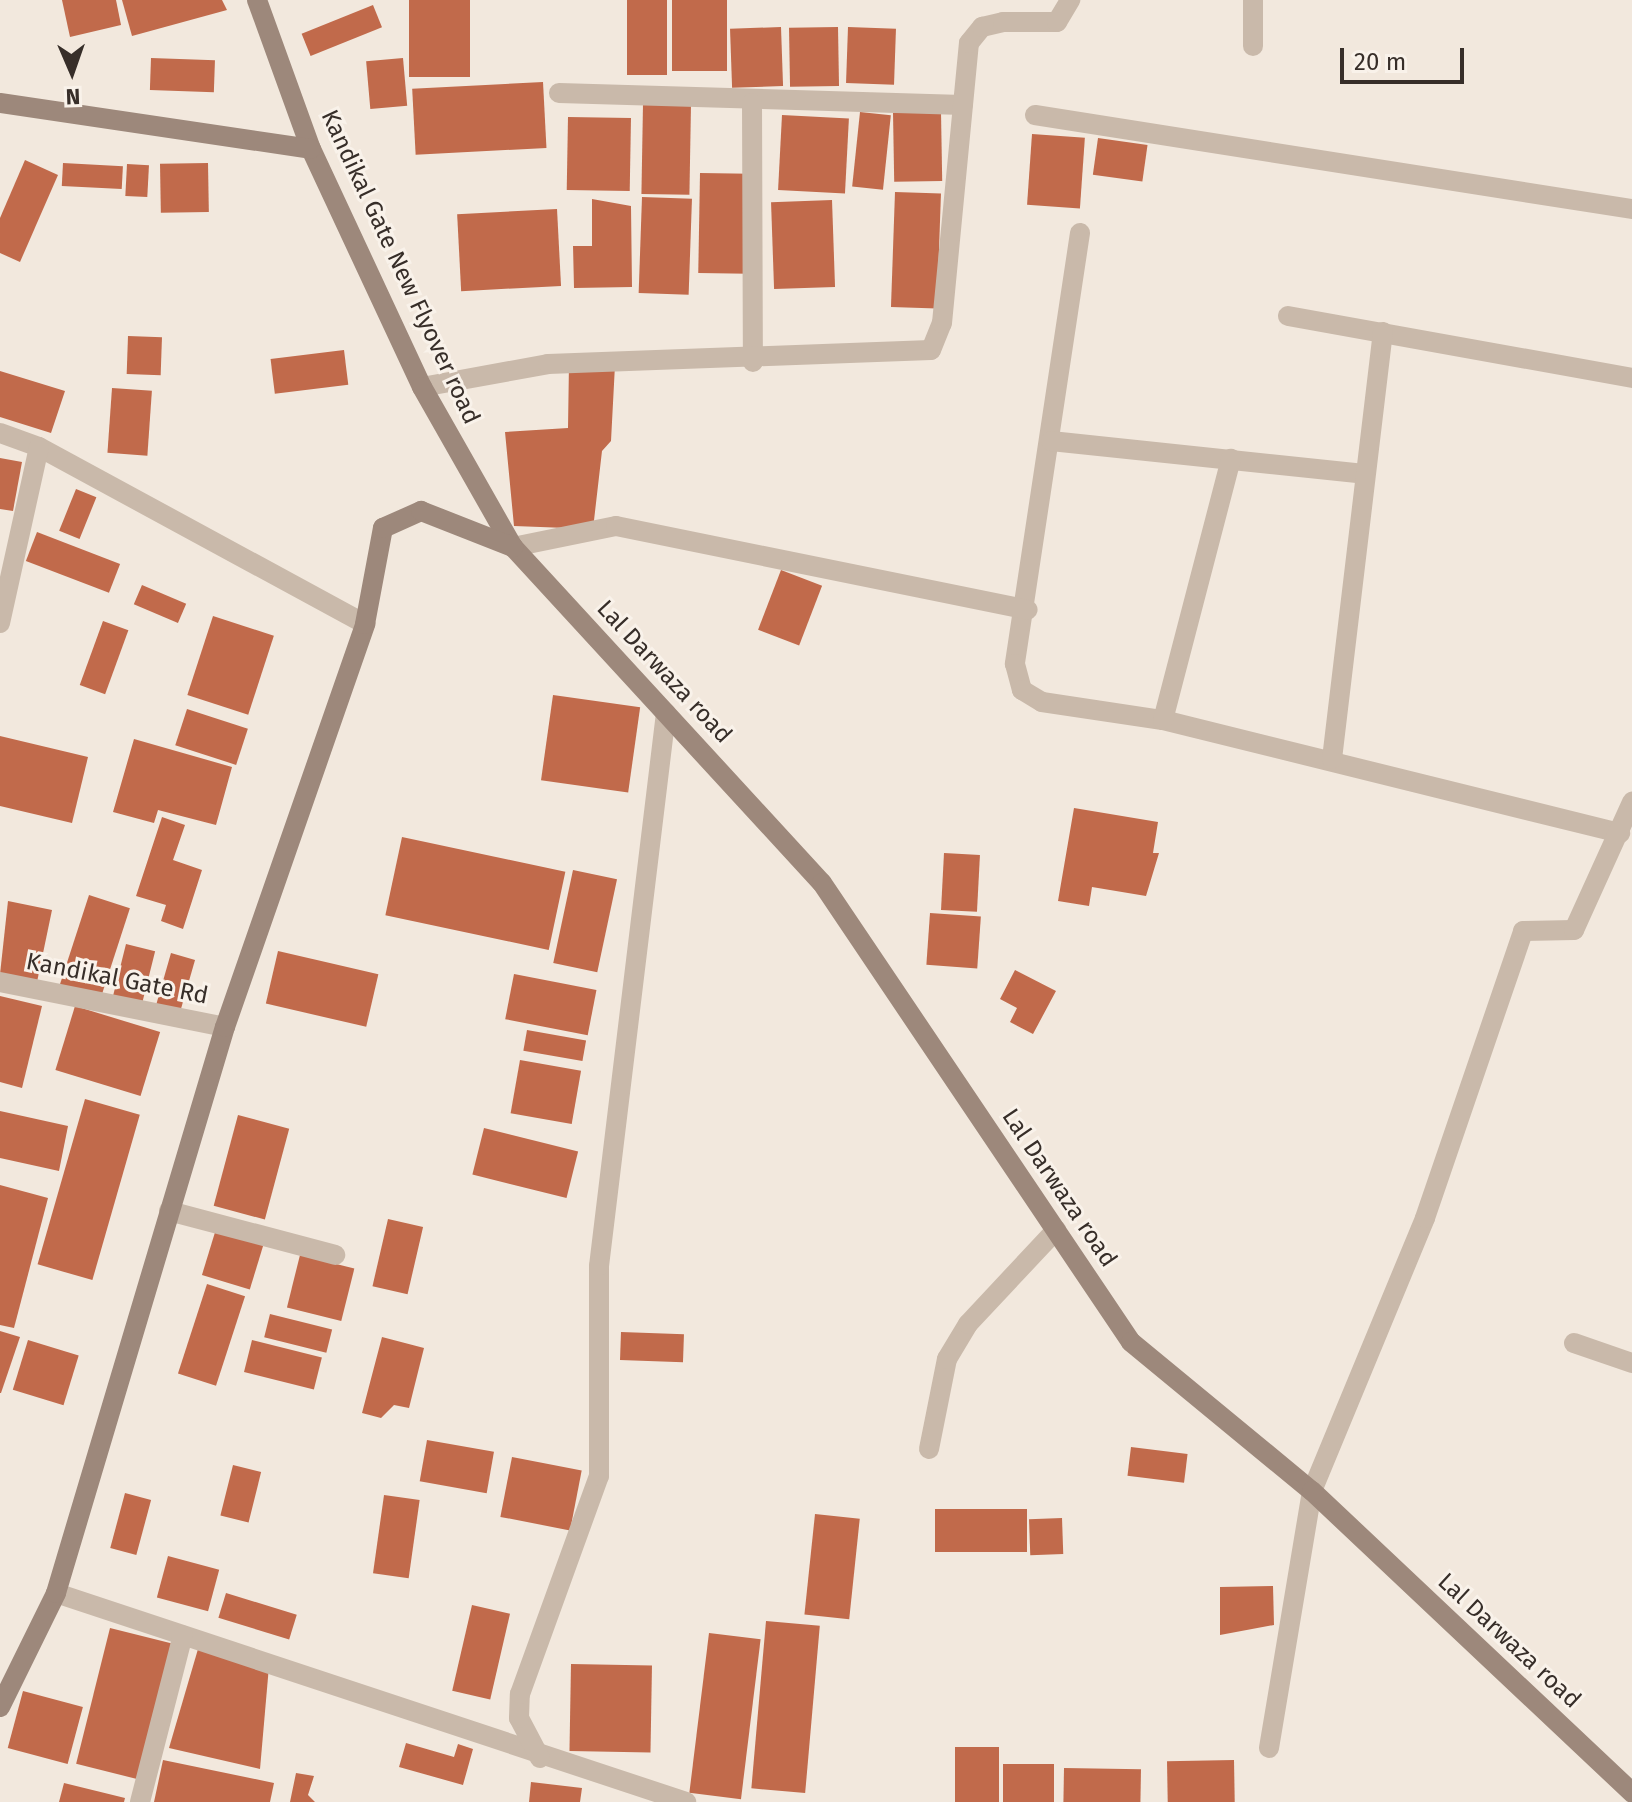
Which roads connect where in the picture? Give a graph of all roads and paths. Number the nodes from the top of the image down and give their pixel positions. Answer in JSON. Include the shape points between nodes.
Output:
{"nodes":[{"id":1,"x":257,"y":0,"type":"edge"},
{"id":2,"x":1070,"y":0,"type":"edge"},
{"id":3,"x":1253,"y":0,"type":"edge"},
{"id":4,"x":1253,"y":46,"type":"dead end"},
{"id":5,"x":559,"y":93,"type":"dead end"},
{"id":6,"x":0,"y":103,"type":"edge"},
{"id":7,"x":752,"y":103,"type":"junction"},
{"id":8,"x":963,"y":105,"type":"junction"},
{"id":9,"x":1035,"y":115,"type":"dead end"},
{"id":10,"x":311,"y":149,"type":"junction"},
{"id":11,"x":1632,"y":209,"type":"edge"},
{"id":12,"x":1080,"y":233,"type":"dead end"},
{"id":13,"x":1288,"y":316,"type":"dead end"},
{"id":14,"x":1383,"y":332,"type":"junction"},
{"id":15,"x":753,"y":362,"type":"junction"},
{"id":16,"x":1632,"y":378,"type":"edge"},
{"id":17,"x":422,"y":387,"type":"junction"},
{"id":18,"x":0,"y":433,"type":"edge"},
{"id":19,"x":1051,"y":441,"type":"junction"},
{"id":20,"x":39,"y":447,"type":"junction"},
{"id":21,"x":1231,"y":459,"type":"junction"},
{"id":22,"x":1364,"y":474,"type":"junction"},
{"id":23,"x":513,"y":547,"type":"junction"},
{"id":24,"x":1028,"y":610,"type":"junction"},
{"id":25,"x":0,"y":623,"type":"edge"},
{"id":26,"x":365,"y":624,"type":"junction"},
{"id":27,"x":666,"y":713,"type":"junction"},
{"id":28,"x":1163,"y":720,"type":"junction"},
{"id":29,"x":1332,"y":759,"type":"junction"},
{"id":30,"x":1632,"y":802,"type":"edge"},
{"id":31,"x":1620,"y":833,"type":"junction"},
{"id":32,"x":0,"y":982,"type":"edge"},
{"id":33,"x":225,"y":1027,"type":"junction"},
{"id":34,"x":169,"y":1211,"type":"junction"},
{"id":35,"x":1056,"y":1230,"type":"junction"},
{"id":36,"x":335,"y":1255,"type":"dead end"},
{"id":37,"x":1574,"y":1343,"type":"dead end"},
{"id":38,"x":1632,"y":1363,"type":"edge"},
{"id":39,"x":929,"y":1449,"type":"dead end"},
{"id":40,"x":1312,"y":1491,"type":"junction"},
{"id":41,"x":56,"y":1593,"type":"junction"},
{"id":42,"x":183,"y":1635,"type":"junction"},
{"id":43,"x":0,"y":1707,"type":"edge"},
{"id":44,"x":1269,"y":1748,"type":"dead end"},
{"id":45,"x":540,"y":1758,"type":"junction"},
{"id":46,"x":1632,"y":1793,"type":"edge"},
{"id":47,"x":140,"y":1802,"type":"edge"},
{"id":48,"x":686,"y":1802,"type":"edge"}],
"edges":[{"from":1,"to":10,"type":"main road","name":"Kandikal Gate New Flyover road"},
{"from":2,"to":8,"type":"street","via":[[1057,22],[982,27],[969,43]]},
{"from":3,"to":4,"type":"street"},
{"from":5,"to":7,"type":"street"},
{"from":6,"to":10,"type":"main road"},
{"from":7,"to":8,"type":"street"},
{"from":7,"to":15,"type":"street"},
{"from":8,"to":15,"type":"street","via":[[938,341],[918,356]]},
{"from":9,"to":11,"type":"street"},
{"from":10,"to":17,"type":"main road","name":"Kandikal Gate New Flyover road"},
{"from":12,"to":19,"type":"street"},
{"from":13,"to":14,"type":"street"},
{"from":14,"to":16,"type":"street"},
{"from":14,"to":22,"type":"street"},
{"from":15,"to":17,"type":"street","via":[[548,364]]},
{"from":17,"to":23,"type":"main road","name":"Kandikal Gate New Flyover road"},
{"from":18,"to":20,"type":"street"},
{"from":19,"to":21,"type":"street"},
{"from":19,"to":24,"type":"street"},
{"from":20,"to":25,"type":"street"},
{"from":20,"to":26,"type":"street"},
{"from":21,"to":22,"type":"street"},
{"from":21,"to":28,"type":"street"},
{"from":22,"to":29,"type":"street"},
{"from":23,"to":24,"type":"street","via":[[616,526]]},
{"from":23,"to":26,"type":"main road","via":[[421,511],[394,519],[383,528]]},
{"from":23,"to":27,"type":"main road","name":"Lal Darwaza road"},
{"from":24,"to":28,"type":"street","via":[[1015,664],[1022,690],[1042,702]]},
{"from":26,"to":33,"type":"main road"},
{"from":27,"to":35,"type":"main road","name":"Lal Darwaza road","via":[[822,883]]},
{"from":27,"to":45,"type":"street","via":[[599,1266],[599,1476],[520,1694],[519,1718]]},
{"from":28,"to":29,"type":"street"},
{"from":29,"to":31,"type":"street"},
{"from":30,"to":31,"type":"street"},
{"from":31,"to":40,"type":"street","via":[[1574,930],[1523,931],[1425,1218]]},
{"from":32,"to":33,"type":"street","name":"Kandikal Gate Rd"},
{"from":33,"to":34,"type":"main road"},
{"from":34,"to":36,"type":"street"},
{"from":34,"to":41,"type":"main road"},
{"from":35,"to":39,"type":"street","via":[[968,1324],[947,1359]]},
{"from":35,"to":40,"type":"main road","name":"Lal Darwaza road","via":[[1131,1342]]},
{"from":37,"to":38,"type":"street"},
{"from":40,"to":44,"type":"street"},
{"from":40,"to":46,"type":"main road","name":"Lal Darwaza road"},
{"from":41,"to":42,"type":"street"},
{"from":41,"to":43,"type":"main road"},
{"from":42,"to":45,"type":"street","via":[[281,1662],[400,1713]]},
{"from":42,"to":47,"type":"street"},
{"from":45,"to":48,"type":"street"}]}
